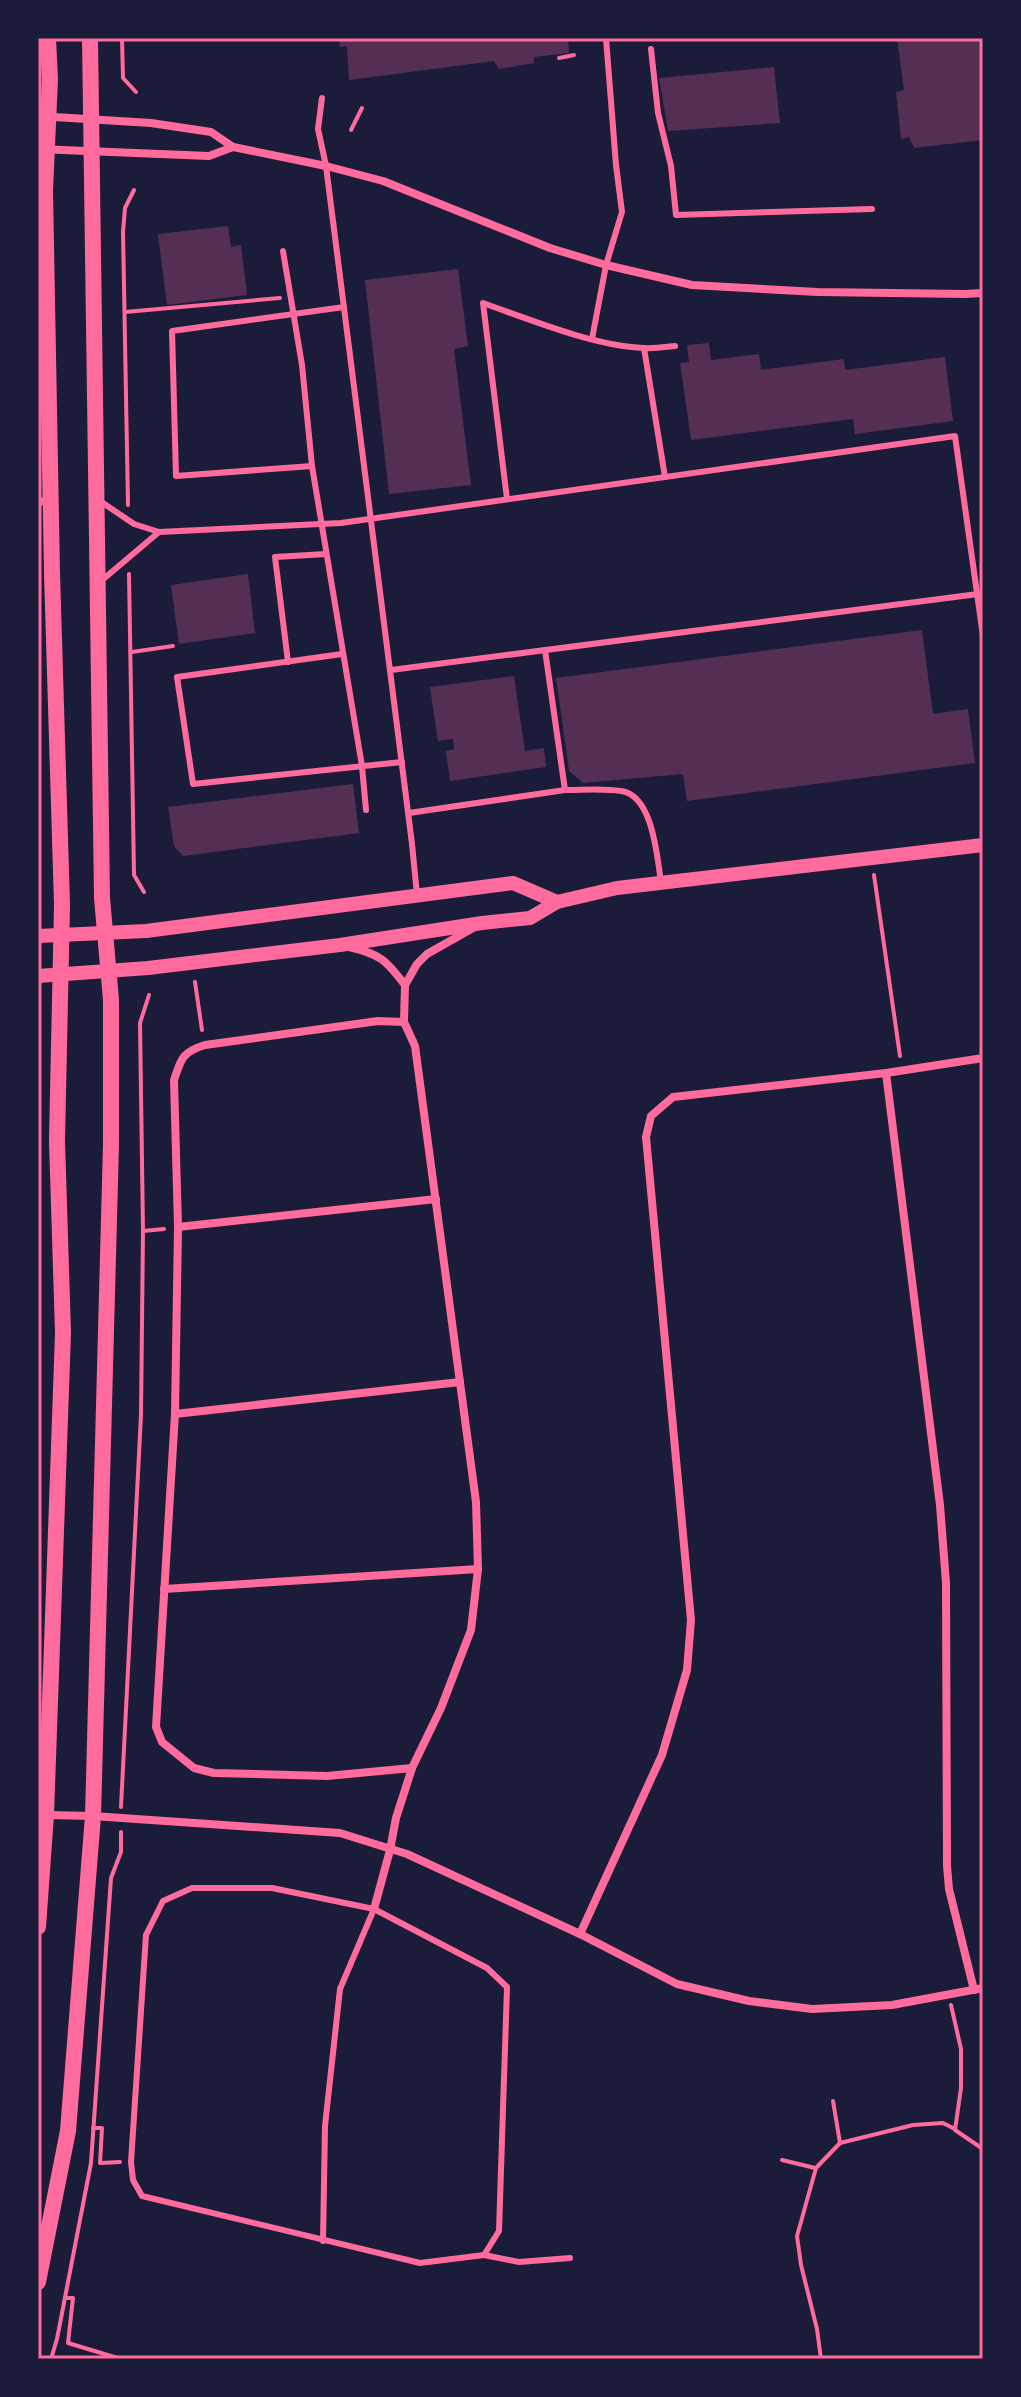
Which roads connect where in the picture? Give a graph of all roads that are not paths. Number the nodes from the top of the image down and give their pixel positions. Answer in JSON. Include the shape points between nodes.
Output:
{"nodes":[{"id":1,"x":48,"y":38,"type":"edge"},
{"id":2,"x":90,"y":38,"type":"edge"},
{"id":3,"x":606,"y":38,"type":"edge"},
{"id":4,"x":651,"y":49,"type":"dead end"},
{"id":5,"x":322,"y":98,"type":"dead end"},
{"id":6,"x":43,"y":117,"type":"edge"},
{"id":7,"x":91,"y":120,"type":"junction"},
{"id":8,"x":233,"y":147,"type":"junction"},
{"id":9,"x":42,"y":149,"type":"edge"},
{"id":10,"x":92,"y":151,"type":"junction"},
{"id":11,"x":326,"y":166,"type":"junction"},
{"id":12,"x":872,"y":209,"type":"dead end"},
{"id":13,"x":283,"y":251,"type":"dead end"},
{"id":14,"x":606,"y":265,"type":"junction"},
{"id":15,"x":983,"y":293,"type":"edge"},
{"id":16,"x":344,"y":307,"type":"junction"},
{"id":17,"x":293,"y":314,"type":"junction"},
{"id":18,"x":592,"y":339,"type":"junction"},
{"id":19,"x":675,"y":346,"type":"dead end"},
{"id":20,"x":644,"y":348,"type":"junction"},
{"id":21,"x":312,"y":466,"type":"junction"},
{"id":22,"x":665,"y":477,"type":"junction"},
{"id":23,"x":44,"y":499,"type":"edge"},
{"id":24,"x":97,"y":499,"type":"junction"},
{"id":25,"x":507,"y":499,"type":"junction"},
{"id":26,"x":372,"y":518,"type":"junction"},
{"id":27,"x":321,"y":524,"type":"junction"},
{"id":28,"x":159,"y":532,"type":"junction"},
{"id":29,"x":326,"y":554,"type":"junction"},
{"id":30,"x":45,"y":570,"type":"edge"},
{"id":31,"x":98,"y":583,"type":"junction"},
{"id":32,"x":980,"y":594,"type":"edge"},
{"id":33,"x":983,"y":636,"type":"edge"},
{"id":34,"x":545,"y":650,"type":"junction"},
{"id":35,"x":342,"y":654,"type":"junction"},
{"id":36,"x":288,"y":662,"type":"junction"},
{"id":37,"x":391,"y":670,"type":"junction"},
{"id":38,"x":402,"y":762,"type":"junction"},
{"id":39,"x":362,"y":766,"type":"junction"},
{"id":40,"x":565,"y":790,"type":"junction"},
{"id":41,"x":366,"y":810,"type":"dead end"},
{"id":42,"x":409,"y":813,"type":"junction"},
{"id":43,"x":983,"y":845,"type":"edge"},
{"id":44,"x":661,"y":882,"type":"junction"},
{"id":45,"x":417,"y":895,"type":"junction"},
{"id":46,"x":557,"y":902,"type":"junction"},
{"id":47,"x":482,"y":923,"type":"junction"},
{"id":48,"x":105,"y":933,"type":"junction"},
{"id":49,"x":61,"y":935,"type":"junction"},
{"id":50,"x":38,"y":936,"type":"edge"},
{"id":51,"x":340,"y":945,"type":"junction"},
{"id":52,"x":108,"y":971,"type":"junction"},
{"id":53,"x":60,"y":974,"type":"junction"},
{"id":54,"x":38,"y":976,"type":"edge"},
{"id":55,"x":405,"y":985,"type":"junction"},
{"id":56,"x":404,"y":1022,"type":"junction"},
{"id":57,"x":983,"y":1058,"type":"edge"},
{"id":58,"x":886,"y":1073,"type":"junction"},
{"id":59,"x":436,"y":1199,"type":"junction"},
{"id":60,"x":178,"y":1227,"type":"junction"},
{"id":61,"x":460,"y":1382,"type":"junction"},
{"id":62,"x":175,"y":1414,"type":"junction"},
{"id":63,"x":478,"y":1569,"type":"junction"},
{"id":64,"x":164,"y":1589,"type":"junction"},
{"id":65,"x":412,"y":1768,"type":"junction"},
{"id":66,"x":42,"y":1815,"type":"edge"},
{"id":67,"x":93,"y":1816,"type":"junction"},
{"id":68,"x":390,"y":1850,"type":"junction"},
{"id":69,"x":374,"y":1909,"type":"junction"},
{"id":70,"x":38,"y":1927,"type":"edge"},
{"id":71,"x":580,"y":1934,"type":"junction"},
{"id":72,"x":979,"y":1989,"type":"edge"},
{"id":73,"x":323,"y":2241,"type":"junction"},
{"id":74,"x":484,"y":2255,"type":"junction"},
{"id":75,"x":570,"y":2258,"type":"dead end"},
{"id":76,"x":38,"y":2282,"type":"edge"}],
"edges":[{"from":1,"to":6,"type":"main road","via":[[50,79]]},
{"from":2,"to":7,"type":"main road"},
{"from":3,"to":14,"type":"lane","via":[[622,212]]},
{"from":4,"to":12,"type":"lane","via":[[676,215]]},
{"from":5,"to":11,"type":"lane","via":[[318,129]]},
{"from":6,"to":7,"type":"street"},
{"from":6,"to":9,"type":"main road"},
{"from":7,"to":8,"type":"street","via":[[211,132]]},
{"from":7,"to":10,"type":"main road"},
{"from":8,"to":10,"type":"street","via":[[209,156]]},
{"from":8,"to":11,"type":"street"},
{"from":9,"to":10,"type":"street"},
{"from":9,"to":23,"type":"main road"},
{"from":10,"to":24,"type":"main road"},
{"from":11,"to":14,"type":"street","via":[[383,181]]},
{"from":11,"to":16,"type":"lane"},
{"from":13,"to":17,"type":"lane"},
{"from":14,"to":15,"type":"street","via":[[692,285]]},
{"from":14,"to":18,"type":"lane"},
{"from":16,"to":17,"type":"lane"},
{"from":16,"to":26,"type":"lane"},
{"from":17,"to":21,"type":"lane"},
{"from":17,"to":21,"type":"lane","via":[[172,331],[176,476]]},
{"from":18,"to":20,"type":"lane"},
{"from":18,"to":25,"type":"lane","via":[[483,303]]},
{"from":19,"to":20,"type":"lane"},
{"from":20,"to":22,"type":"lane"},
{"from":21,"to":27,"type":"lane"},
{"from":22,"to":25,"type":"lane"},
{"from":22,"to":32,"type":"lane","via":[[955,436]]},
{"from":23,"to":30,"type":"main road"},
{"from":24,"to":28,"type":"lane","via":[[134,524]]},
{"from":24,"to":31,"type":"main road"},
{"from":25,"to":26,"type":"lane"},
{"from":26,"to":27,"type":"lane"},
{"from":26,"to":37,"type":"lane"},
{"from":27,"to":28,"type":"lane"},
{"from":27,"to":29,"type":"lane"},
{"from":28,"to":31,"type":"lane"},
{"from":29,"to":35,"type":"lane"},
{"from":29,"to":36,"type":"lane","via":[[275,557]]},
{"from":30,"to":49,"type":"main road"},
{"from":31,"to":48,"type":"main road"},
{"from":32,"to":33,"type":"lane"},
{"from":32,"to":34,"type":"lane"},
{"from":34,"to":37,"type":"lane"},
{"from":34,"to":40,"type":"lane"},
{"from":35,"to":36,"type":"lane"},
{"from":35,"to":39,"type":"lane"},
{"from":36,"to":39,"type":"lane","via":[[177,677],[193,784]]},
{"from":37,"to":38,"type":"lane"},
{"from":38,"to":39,"type":"lane"},
{"from":38,"to":42,"type":"lane"},
{"from":39,"to":41,"type":"lane"},
{"from":40,"to":42,"type":"lane"},
{"from":40,"to":44,"type":"lane","via":[[625,791],[643,805]]},
{"from":42,"to":45,"type":"lane"},
{"from":43,"to":44,"type":"street"},
{"from":44,"to":46,"type":"street"},
{"from":45,"to":46,"type":"street","via":[[513,883]]},
{"from":45,"to":48,"type":"street"},
{"from":46,"to":47,"type":"street","via":[[530,918]]},
{"from":47,"to":51,"type":"street"},
{"from":47,"to":55,"type":"street","via":[[427,954]]},
{"from":48,"to":49,"type":"street"},
{"from":48,"to":52,"type":"main road"},
{"from":49,"to":50,"type":"street"},
{"from":49,"to":53,"type":"main road"},
{"from":51,"to":52,"type":"street"},
{"from":51,"to":55,"type":"street","via":[[385,959]]},
{"from":52,"to":53,"type":"street"},
{"from":52,"to":67,"type":"main road","via":[[111,1144]]},
{"from":53,"to":54,"type":"street"},
{"from":53,"to":66,"type":"main road","via":[[57,1141],[63,1333]]},
{"from":55,"to":56,"type":"street"},
{"from":56,"to":59,"type":"street","via":[[415,1046]]},
{"from":56,"to":60,"type":"street","via":[[378,1021],[189,1050],[174,1080]]},
{"from":57,"to":58,"type":"street"},
{"from":58,"to":71,"type":"street","via":[[673,1097],[651,1116],[646,1137],[691,1620],[687,1670],[662,1755]]},
{"from":58,"to":72,"type":"street","via":[[940,1505],[946,1583],[948,1877]]},
{"from":59,"to":60,"type":"street"},
{"from":59,"to":61,"type":"street"},
{"from":60,"to":62,"type":"street"},
{"from":61,"to":62,"type":"street"},
{"from":61,"to":63,"type":"street","via":[[476,1502]]},
{"from":62,"to":64,"type":"street"},
{"from":63,"to":64,"type":"street"},
{"from":63,"to":65,"type":"street","via":[[471,1630]]},
{"from":64,"to":65,"type":"street","via":[[156,1727],[162,1742],[194,1768],[327,1776]]},
{"from":65,"to":68,"type":"street"},
{"from":66,"to":67,"type":"street"},
{"from":66,"to":70,"type":"main road"},
{"from":67,"to":68,"type":"street","via":[[340,1833]]},
{"from":67,"to":76,"type":"main road","via":[[68,2131]]},
{"from":68,"to":69,"type":"street"},
{"from":68,"to":71,"type":"street"},
{"from":69,"to":73,"type":"lane","via":[[340,1989],[325,2126]]},
{"from":69,"to":73,"type":"lane","via":[[272,1888],[192,1888],[163,1901],[146,1935],[131,2162],[142,2196]]},
{"from":69,"to":74,"type":"lane","via":[[487,1968],[507,1987],[499,2231]]},
{"from":71,"to":72,"type":"street","via":[[677,1984],[749,2001],[812,2009],[892,2005]]},
{"from":73,"to":74,"type":"lane","via":[[420,2263]]},
{"from":74,"to":75,"type":"lane","via":[[519,2262]]}]}
